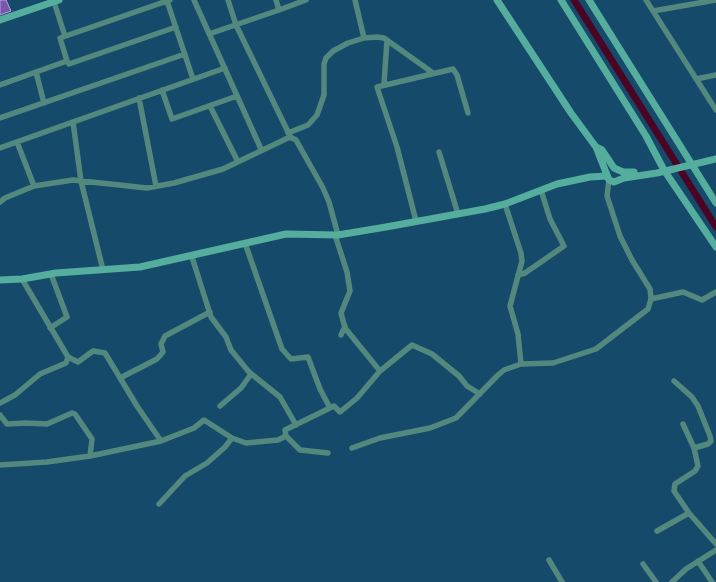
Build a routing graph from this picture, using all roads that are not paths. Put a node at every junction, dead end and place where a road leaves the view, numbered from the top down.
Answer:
1 (169, 0) edge
2 (194, 0) edge
3 (228, 0) edge
4 (276, 0) edge
5 (306, 0) edge
6 (355, 0) edge
7 (497, 0) edge
8 (561, 0) edge
9 (589, 0) edge
10 (646, 0) edge
11 (716, 0) edge
12 (56, 1) edge
13 (279, 10) junction
14 (653, 11) junction
15 (0, 20) edge
16 (236, 25) junction
17 (176, 27) junction
18 (209, 34) junction
19 (65, 36) junction
20 (364, 38) junction
21 (388, 40) junction
22 (185, 54) junction
23 (67, 61) junction
24 (225, 68) junction
25 (36, 72) junction
26 (433, 73) junction
27 (716, 75) edge
28 (194, 79) junction
29 (696, 79) junction
30 (384, 84) junction
31 (0, 85) edge
32 (162, 90) junction
33 (237, 96) junction
34 (139, 98) junction
35 (44, 103) junction
36 (210, 106) junction
37 (716, 110) edge
38 (468, 114) dead end
39 (0, 118) edge
40 (73, 122) junction
41 (289, 135) junction
42 (17, 142) junction
43 (596, 147) junction
44 (0, 148) edge
45 (261, 149) junction
46 (439, 152) dead end
47 (716, 160) edge
48 (238, 162) junction
49 (688, 165) junction
50 (614, 168) junction
51 (667, 169) junction
52 (607, 176) junction
53 (81, 181) junction
54 (34, 186) junction
55 (156, 186) junction
56 (541, 190) junction
57 (0, 202) edge
58 (716, 203) edge
59 (505, 204) junction
60 (458, 214) junction
61 (416, 221) junction
62 (337, 235) junction
63 (245, 243) junction
64 (716, 247) edge
65 (192, 257) junction
66 (103, 270) junction
67 (51, 274) junction
68 (518, 275) junction
69 (22, 279) junction
70 (0, 280) edge
71 (716, 292) edge
72 (650, 300) junction
73 (210, 312) junction
74 (345, 326) junction
75 (50, 328) junction
76 (341, 335) dead end
77 (68, 357) junction
78 (521, 364) junction
79 (380, 371) junction
80 (252, 374) junction
81 (120, 378) junction
82 (678, 385) dead end
83 (480, 394) junction
84 (0, 403) edge
85 (220, 406) dead end
86 (330, 408) junction
87 (0, 415) edge
88 (684, 424) dead end
89 (296, 425) junction
90 (286, 436) junction
91 (232, 438) junction
92 (162, 441) junction
93 (352, 448) dead end
94 (694, 448) junction
95 (328, 453) dead end
96 (90, 456) junction
97 (0, 465) edge
98 (159, 504) dead end
99 (689, 513) junction
100 (656, 531) dead end
101 (716, 544) edge
102 (716, 550) edge
103 (549, 560) dead end
104 (698, 561) junction
105 (643, 564) dead end
106 (562, 582) edge
107 (656, 582) edge
108 (672, 582) edge
109 (712, 582) edge

1 - 17 street
1 - 19 street
2 - 18 street
3 - 16 street
4 - 13 street
5 - 13 street
6 - 20 street
7 - 43 street
8 - 51 street
9 - 49 street
10 - 14 street
11 - 14 street
12 - 15 street
12 - 19 street
13 - 16 street
14 - 29 street
16 - 18 street
16 - 41 street
17 - 22 street
17 - 23 street
18 - 24 street
19 - 23 street
20 - 21 street
20 - 41 street
21 - 26 street
21 - 30 street
22 - 28 street
22 - 35 street
23 - 25 street
24 - 28 street
24 - 33 street
25 - 31 street
25 - 35 street
26 - 30 street
26 - 38 street
27 - 29 street
28 - 32 street
29 - 37 street
30 - 61 street
32 - 34 street
32 - 36 street
33 - 36 street
33 - 45 street
34 - 40 street
34 - 55 street
35 - 39 street
36 - 48 street
40 - 42 street
40 - 53 street
41 - 45 street
41 - 62 street
42 - 44 street
42 - 54 street
43 - 50 street
43 - 52 street
45 - 48 street
46 - 60 street
47 - 49 street
48 - 55 street
49 - 51 street
49 - 58 street
50 - 51 street
50 - 52 street
51 - 52 street
51 - 64 street
52 - 56 street
52 - 72 street
53 - 54 street
53 - 55 street
53 - 66 street
54 - 57 street
56 - 59 street
56 - 68 street
59 - 60 street
59 - 68 street
60 - 61 street
61 - 62 street
62 - 63 street
62 - 74 street
63 - 65 street
63 - 86 street
65 - 66 street
65 - 73 street
66 - 67 street
67 - 69 street
67 - 75 street
68 - 78 street
69 - 70 street
69 - 75 street
71 - 72 street
72 - 78 street
73 - 80 street
73 - 81 street
74 - 76 street
74 - 79 street
75 - 77 street
77 - 81 street
77 - 84 street
78 - 83 street
79 - 83 street
79 - 86 street
80 - 85 street
80 - 89 street
81 - 92 street
82 - 94 street
83 - 93 street
86 - 89 street
87 - 96 street
88 - 94 street
89 - 90 street
90 - 91 street
90 - 95 street
91 - 92 street
91 - 98 street
92 - 96 street
94 - 99 street
96 - 97 street
99 - 100 street
99 - 101 street
102 - 104 street
103 - 106 street
104 - 108 street
104 - 109 street
105 - 107 street

